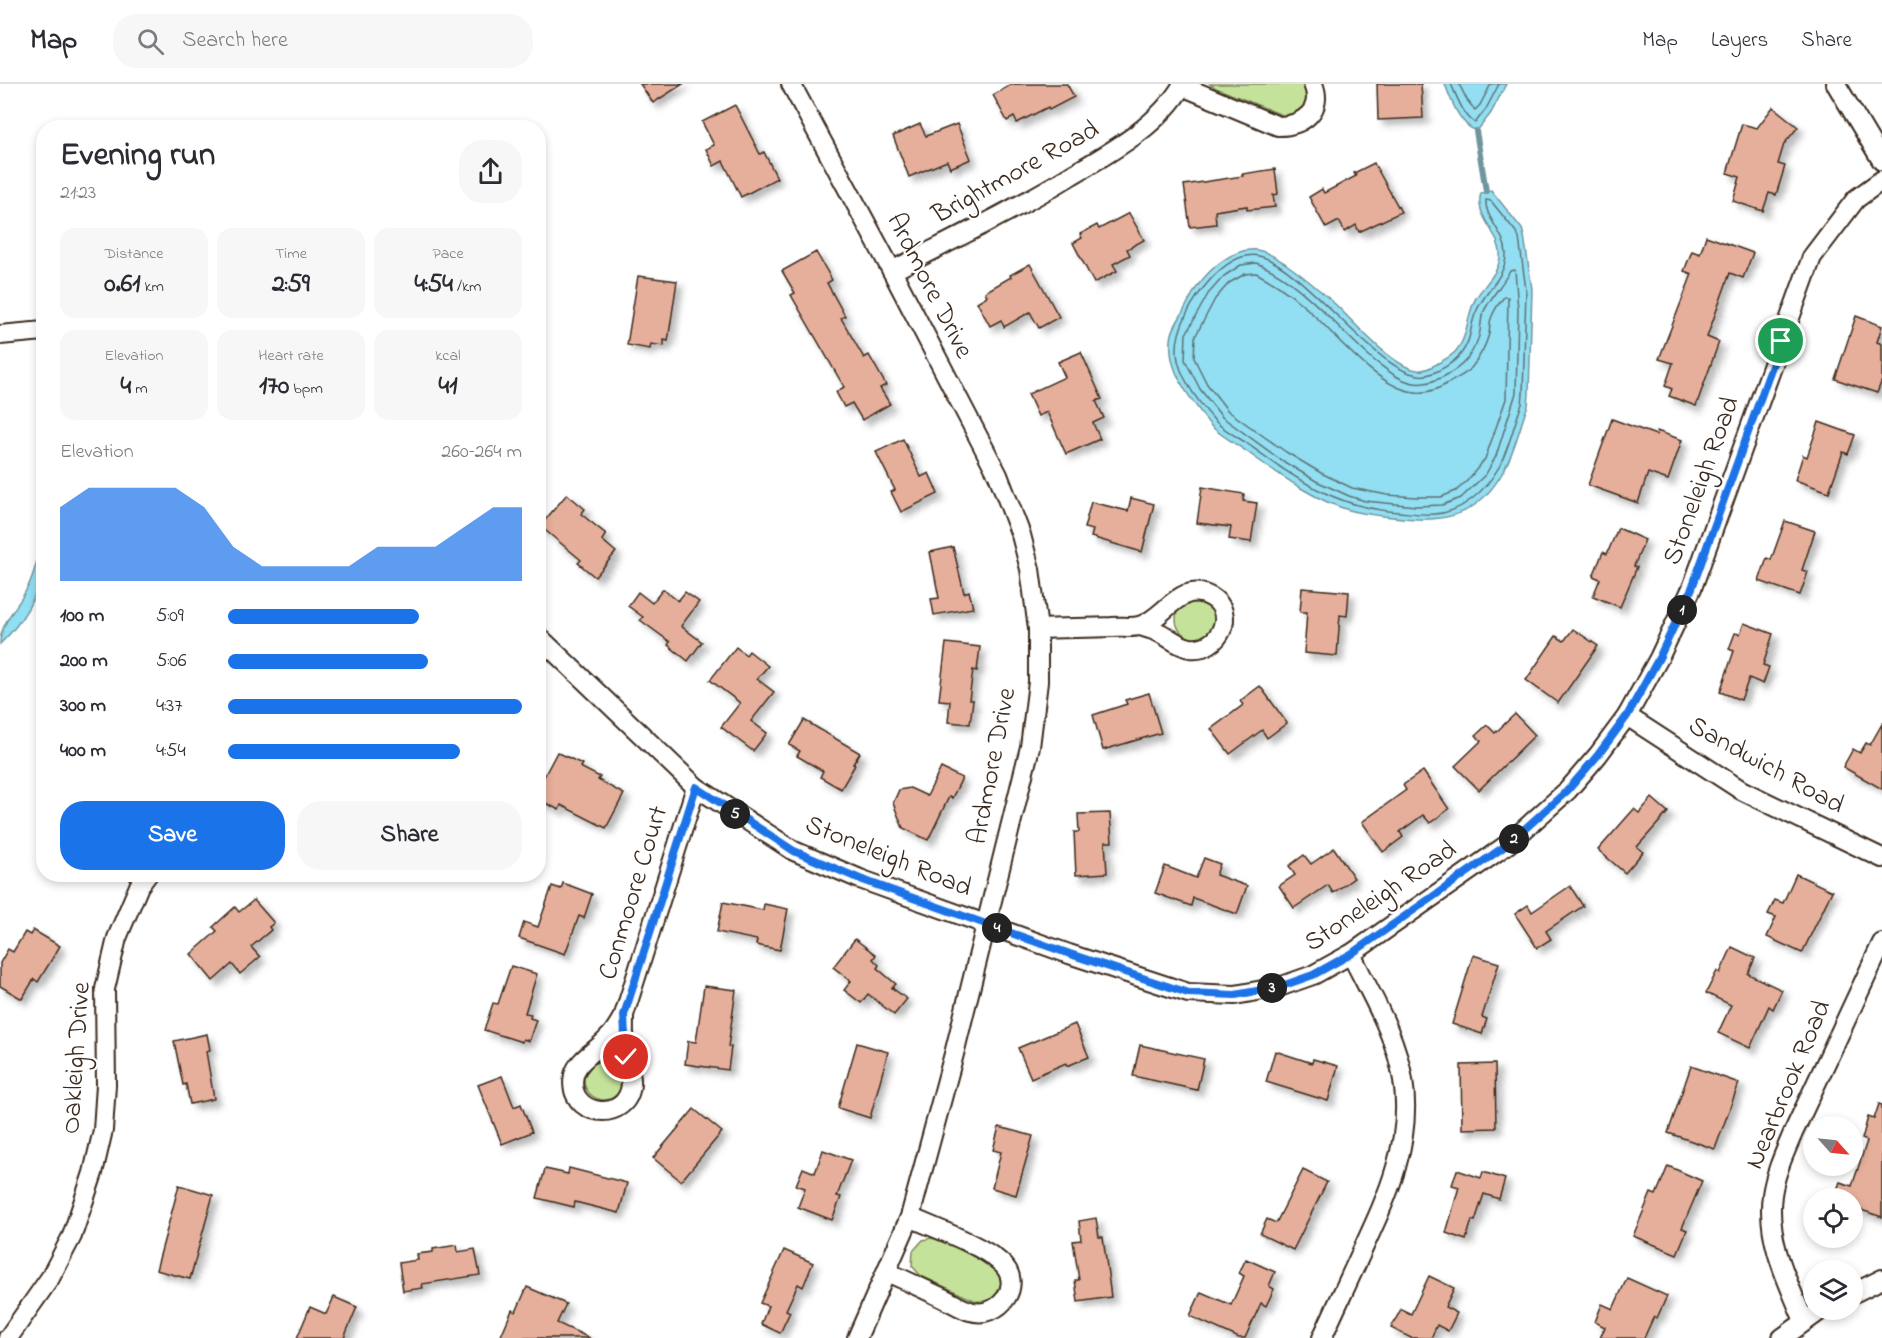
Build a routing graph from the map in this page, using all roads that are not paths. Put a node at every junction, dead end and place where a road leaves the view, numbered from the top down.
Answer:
1 (791, 84) edge
2 (1313, 84) edge
3 (1836, 84) edge
4 (1182, 85) edge
5 (1882, 161) edge
6 (1882, 180) edge
7 (892, 272) junction
8 (36, 332) edge
9 (0, 335) edge
10 (1140, 626) dead end
11 (1038, 629) junction
12 (546, 644) edge
13 (1627, 716) junction
14 (696, 787) junction
15 (1882, 858) edge
16 (142, 882) edge
17 (986, 924) junction
18 (1882, 943) edge
19 (1351, 954) junction
20 (624, 1015) junction
21 (910, 1217) junction
22 (887, 1272) junction
23 (1882, 1279) edge
24 (1863, 1288) edge
25 (1804, 1321) joint
26 (8, 1338) edge
27 (857, 1338) edge
28 (1322, 1338) edge
29 (1782, 1338) edge

1 - 7 street, Ardmore Drive
2 - 4 street
3 - 5 street
4 - 7 street, Brightmore Road
6 - 13 street, Stoneleigh Road
7 - 11 street, Ardmore Drive
8 - 9 street
10 - 11 street
11 - 17 street, Ardmore Drive
12 - 14 street, Stoneleigh Road
13 - 15 street, Sandwich Road
13 - 19 street, Stoneleigh Road
14 - 17 street, Stoneleigh Road
14 - 20 street, Conmoore Court
16 - 26 street, Oakleigh Drive
17 - 19 street, Stoneleigh Road
17 - 21 street, Ardmore Drive
18 - 25 street, Nearbrook Road
19 - 28 street
20 - 20 street, Conmoore Court
21 - 22 street, Ardmore Drive
21 - 22 street
22 - 27 street, Ardmore Drive
23 - 24 street
25 - 29 street

